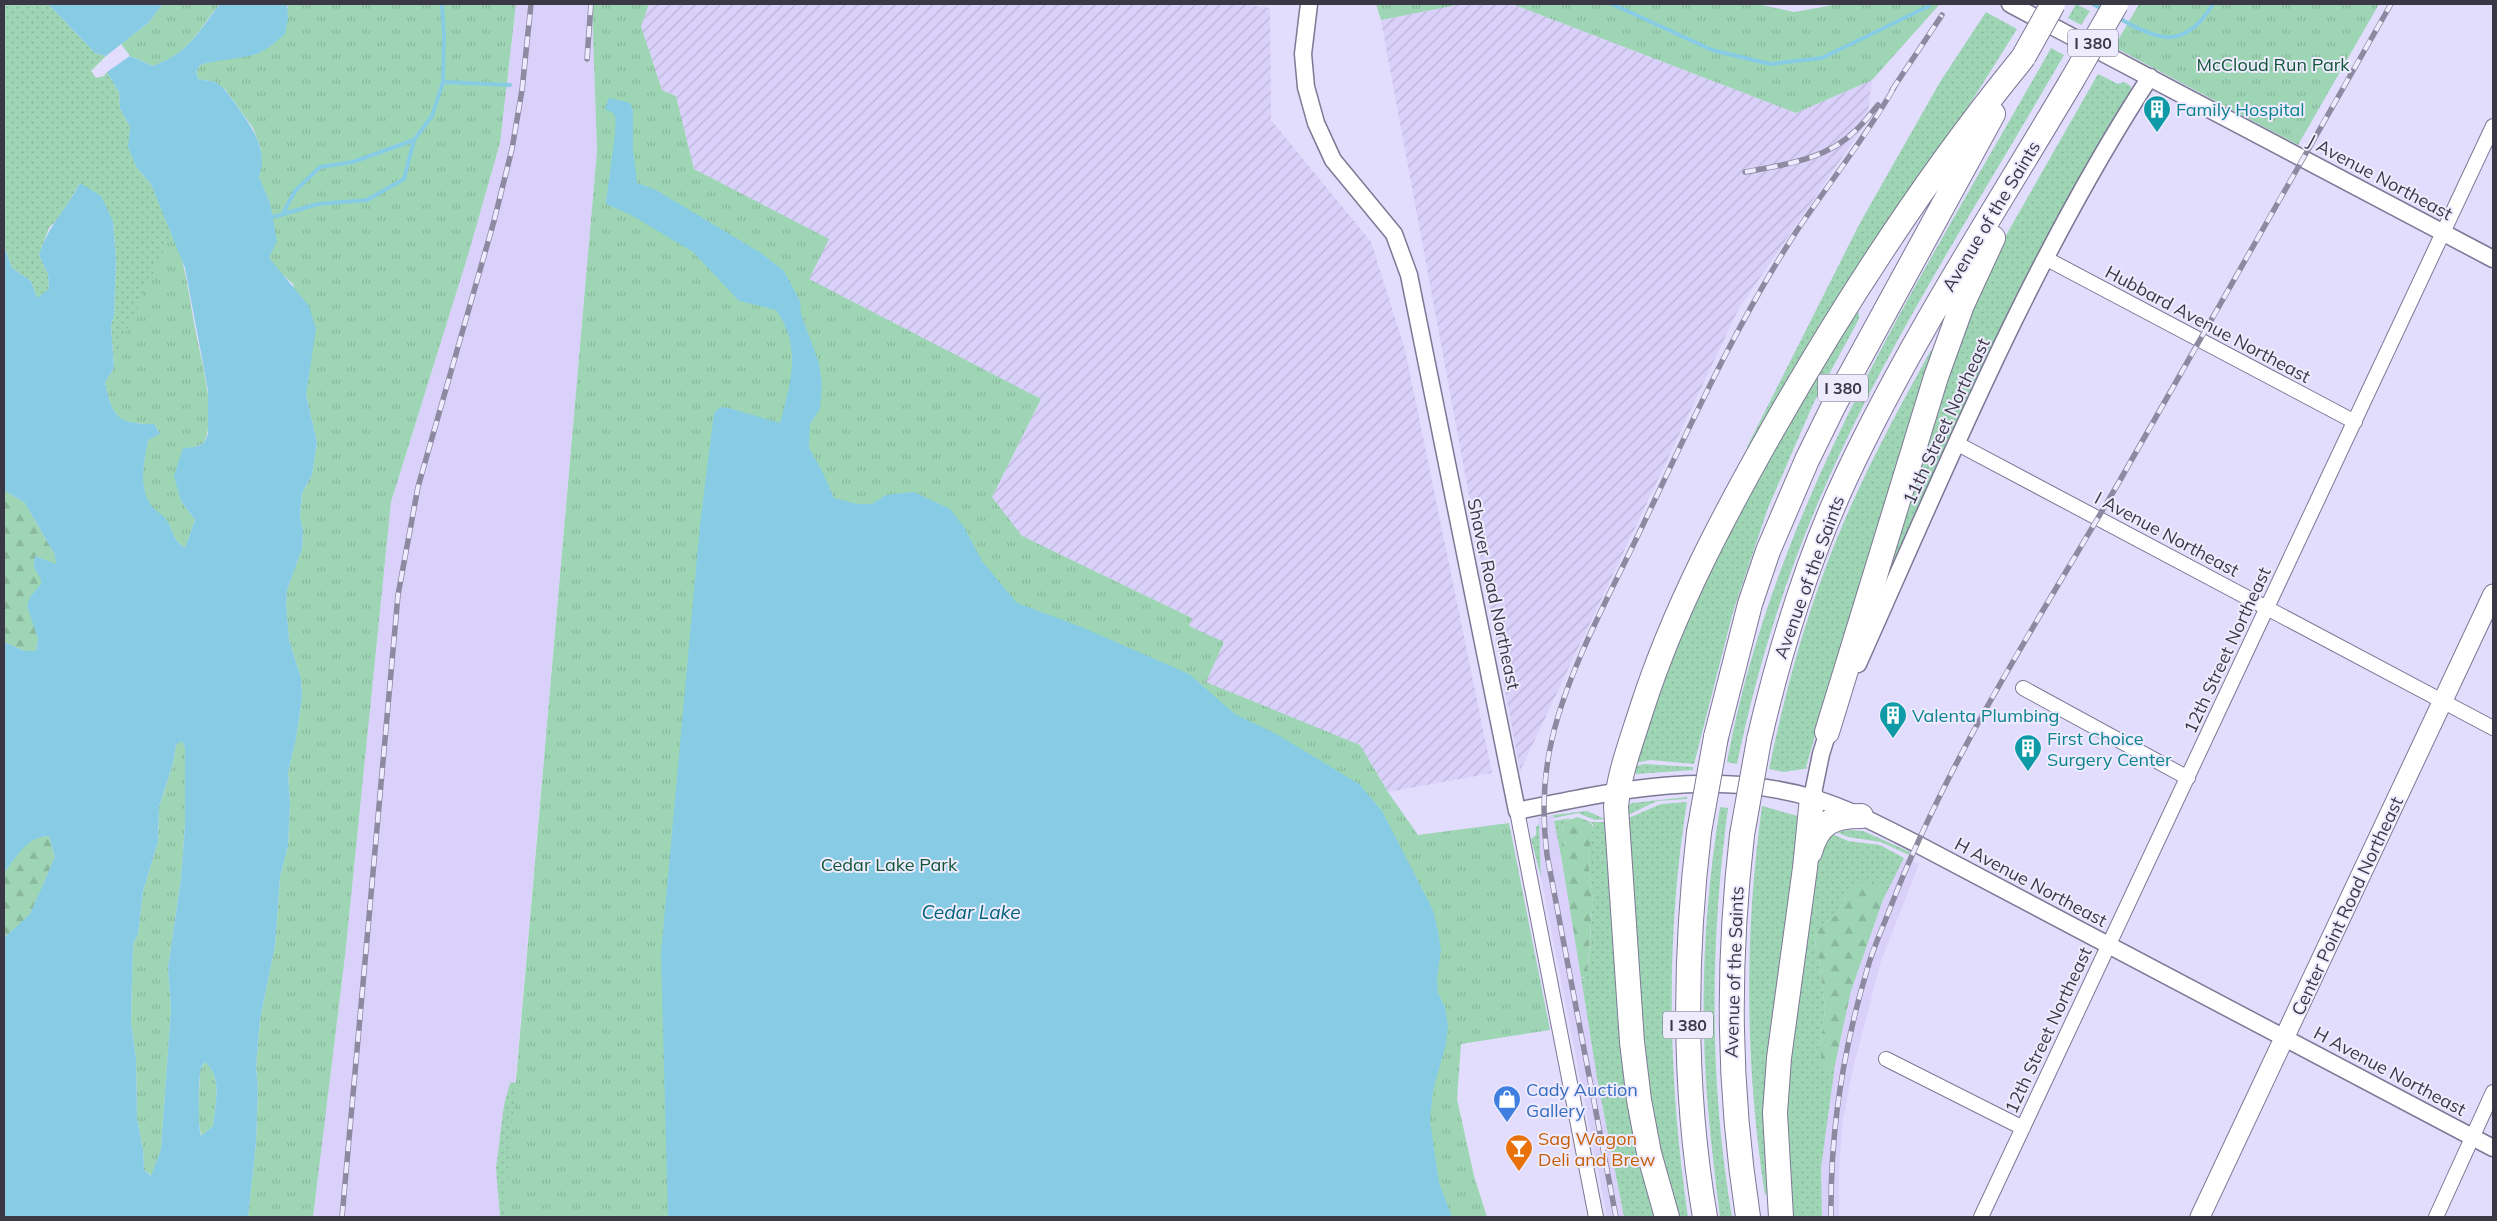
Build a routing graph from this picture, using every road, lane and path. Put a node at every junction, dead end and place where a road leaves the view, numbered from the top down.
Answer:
1 (1309, 4) edge
2 (2010, 4) edge
3 (2053, 4) edge
4 (2116, 4) edge
5 (2023, 58) junction
6 (2150, 77) junction
7 (2493, 126) edge
8 (2036, 141) junction
9 (2443, 233) junction
10 (2045, 258) junction
11 (2493, 259) edge
12 (2355, 422) junction
13 (1956, 443) junction
14 (2493, 594) edge
15 (2267, 609) junction
16 (2023, 688) dead end
17 (2443, 702) junction
18 (2493, 728) edge
19 (1827, 732) junction
20 (2188, 778) junction
21 (1618, 792) junction
22 (1812, 798) junction
23 (1517, 811) junction
24 (1861, 816) junction
25 (1805, 868) junction
26 (2109, 945) junction
27 (2284, 1038) junction
28 (1886, 1059) dead end
29 (2493, 1092) edge
30 (2023, 1128) junction
31 (2473, 1137) junction
32 (2493, 1148) edge
33 (1596, 1217) edge
34 (1667, 1217) edge
35 (1705, 1217) edge
36 (1748, 1217) edge
37 (1781, 1217) edge
38 (1981, 1217) edge
39 (2200, 1217) edge
40 (2436, 1217) edge

1 - 23 street, Shaver Road Northeast
2 - 6 street, J Avenue Northeast
3 - 5 highway, I 380, bridge
4 - 8 highway, Avenue of the Saints / I 380, bridge
5 - 21 highway
5 - 35 highway, I 380, bridge
6 - 9 street, J Avenue Northeast
6 - 10 street, 11th Street Northeast
7 - 9 street, 12th Street Northeast
8 - 19 highway
8 - 36 highway, Avenue of the Saints / I 380, bridge
9 - 11 street, J Avenue Northeast
9 - 12 street, 12th Street Northeast
10 - 12 street, Hubbard Avenue Northeast
10 - 13 street, 11th Street Northeast
12 - 15 street, 12th Street Northeast
13 - 15 street, I Avenue Northeast
13 - 19 street, 11th Street Northeast
14 - 17 main road, Center Point Road Northeast
15 - 17 street, I Avenue Northeast
15 - 20 street, 12th Street Northeast
16 - 20 street
17 - 18 street, I Avenue Northeast
17 - 27 main road, Center Point Road Northeast
19 - 22 street, 11th Street Northeast
20 - 26 street, 12th Street Northeast
21 - 22 street, H Avenue Northeast
21 - 23 street, H Avenue Northeast
21 - 34 highway
22 - 24 street, H Avenue Northeast
22 - 25 highway
23 - 33 street, Shaver Road Northeast
24 - 25 highway
24 - 26 street, H Avenue Northeast
25 - 37 highway
26 - 27 street, H Avenue Northeast
26 - 30 street, 12th Street Northeast
27 - 31 street, H Avenue Northeast
27 - 39 main road, Center Point Road Northeast
28 - 30 street
29 - 31 street
30 - 38 street, 12th Street Northeast
31 - 32 street, H Avenue Northeast
31 - 40 street

